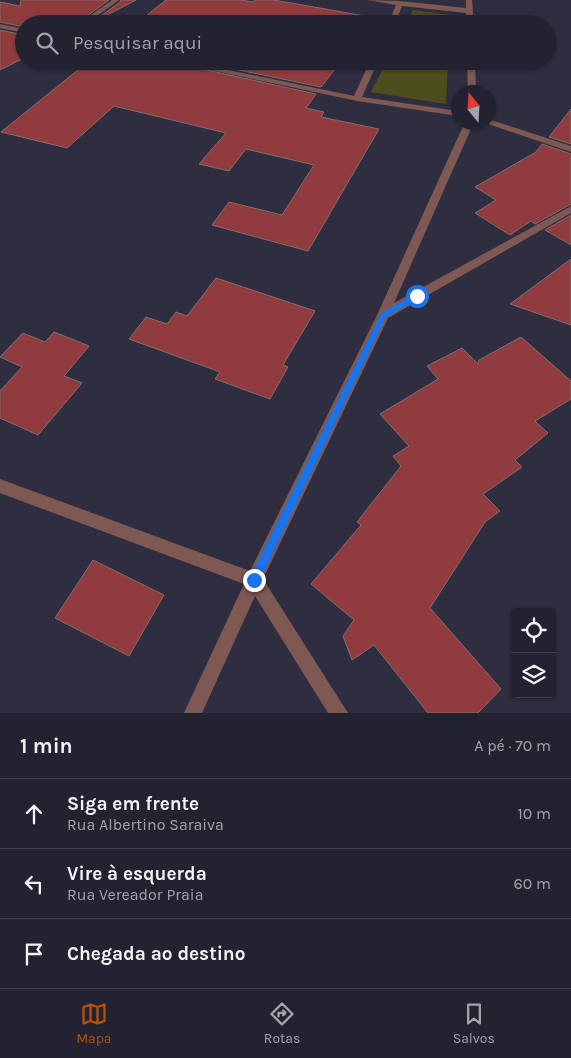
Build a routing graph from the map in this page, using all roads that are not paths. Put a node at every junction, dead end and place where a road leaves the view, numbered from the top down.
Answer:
1 (116, 0) edge
2 (370, 0) edge
3 (470, 0) edge
4 (400, 3) junction
5 (470, 11) junction
6 (94, 15) edge
7 (395, 15) edge
8 (470, 15) edge
9 (0, 26) edge
10 (15, 29) edge
11 (216, 70) edge
12 (370, 70) edge
13 (471, 70) edge
14 (472, 85) edge
15 (357, 99) junction
16 (451, 113) edge
17 (496, 124) edge
18 (466, 130) edge
19 (571, 149) edge
20 (571, 209) edge
21 (384, 315) junction
22 (0, 486) edge
23 (254, 580) junction
24 (193, 713) edge
25 (339, 713) edge

1 - 6 street
2 - 4 street
3 - 5 street
4 - 5 street
4 - 7 street
5 - 8 street
9 - 10 street
11 - 15 street
12 - 15 street
13 - 14 street
15 - 16 street
17 - 19 street
18 - 21 street
20 - 21 street
21 - 23 street
22 - 23 street
23 - 24 street
23 - 25 street

